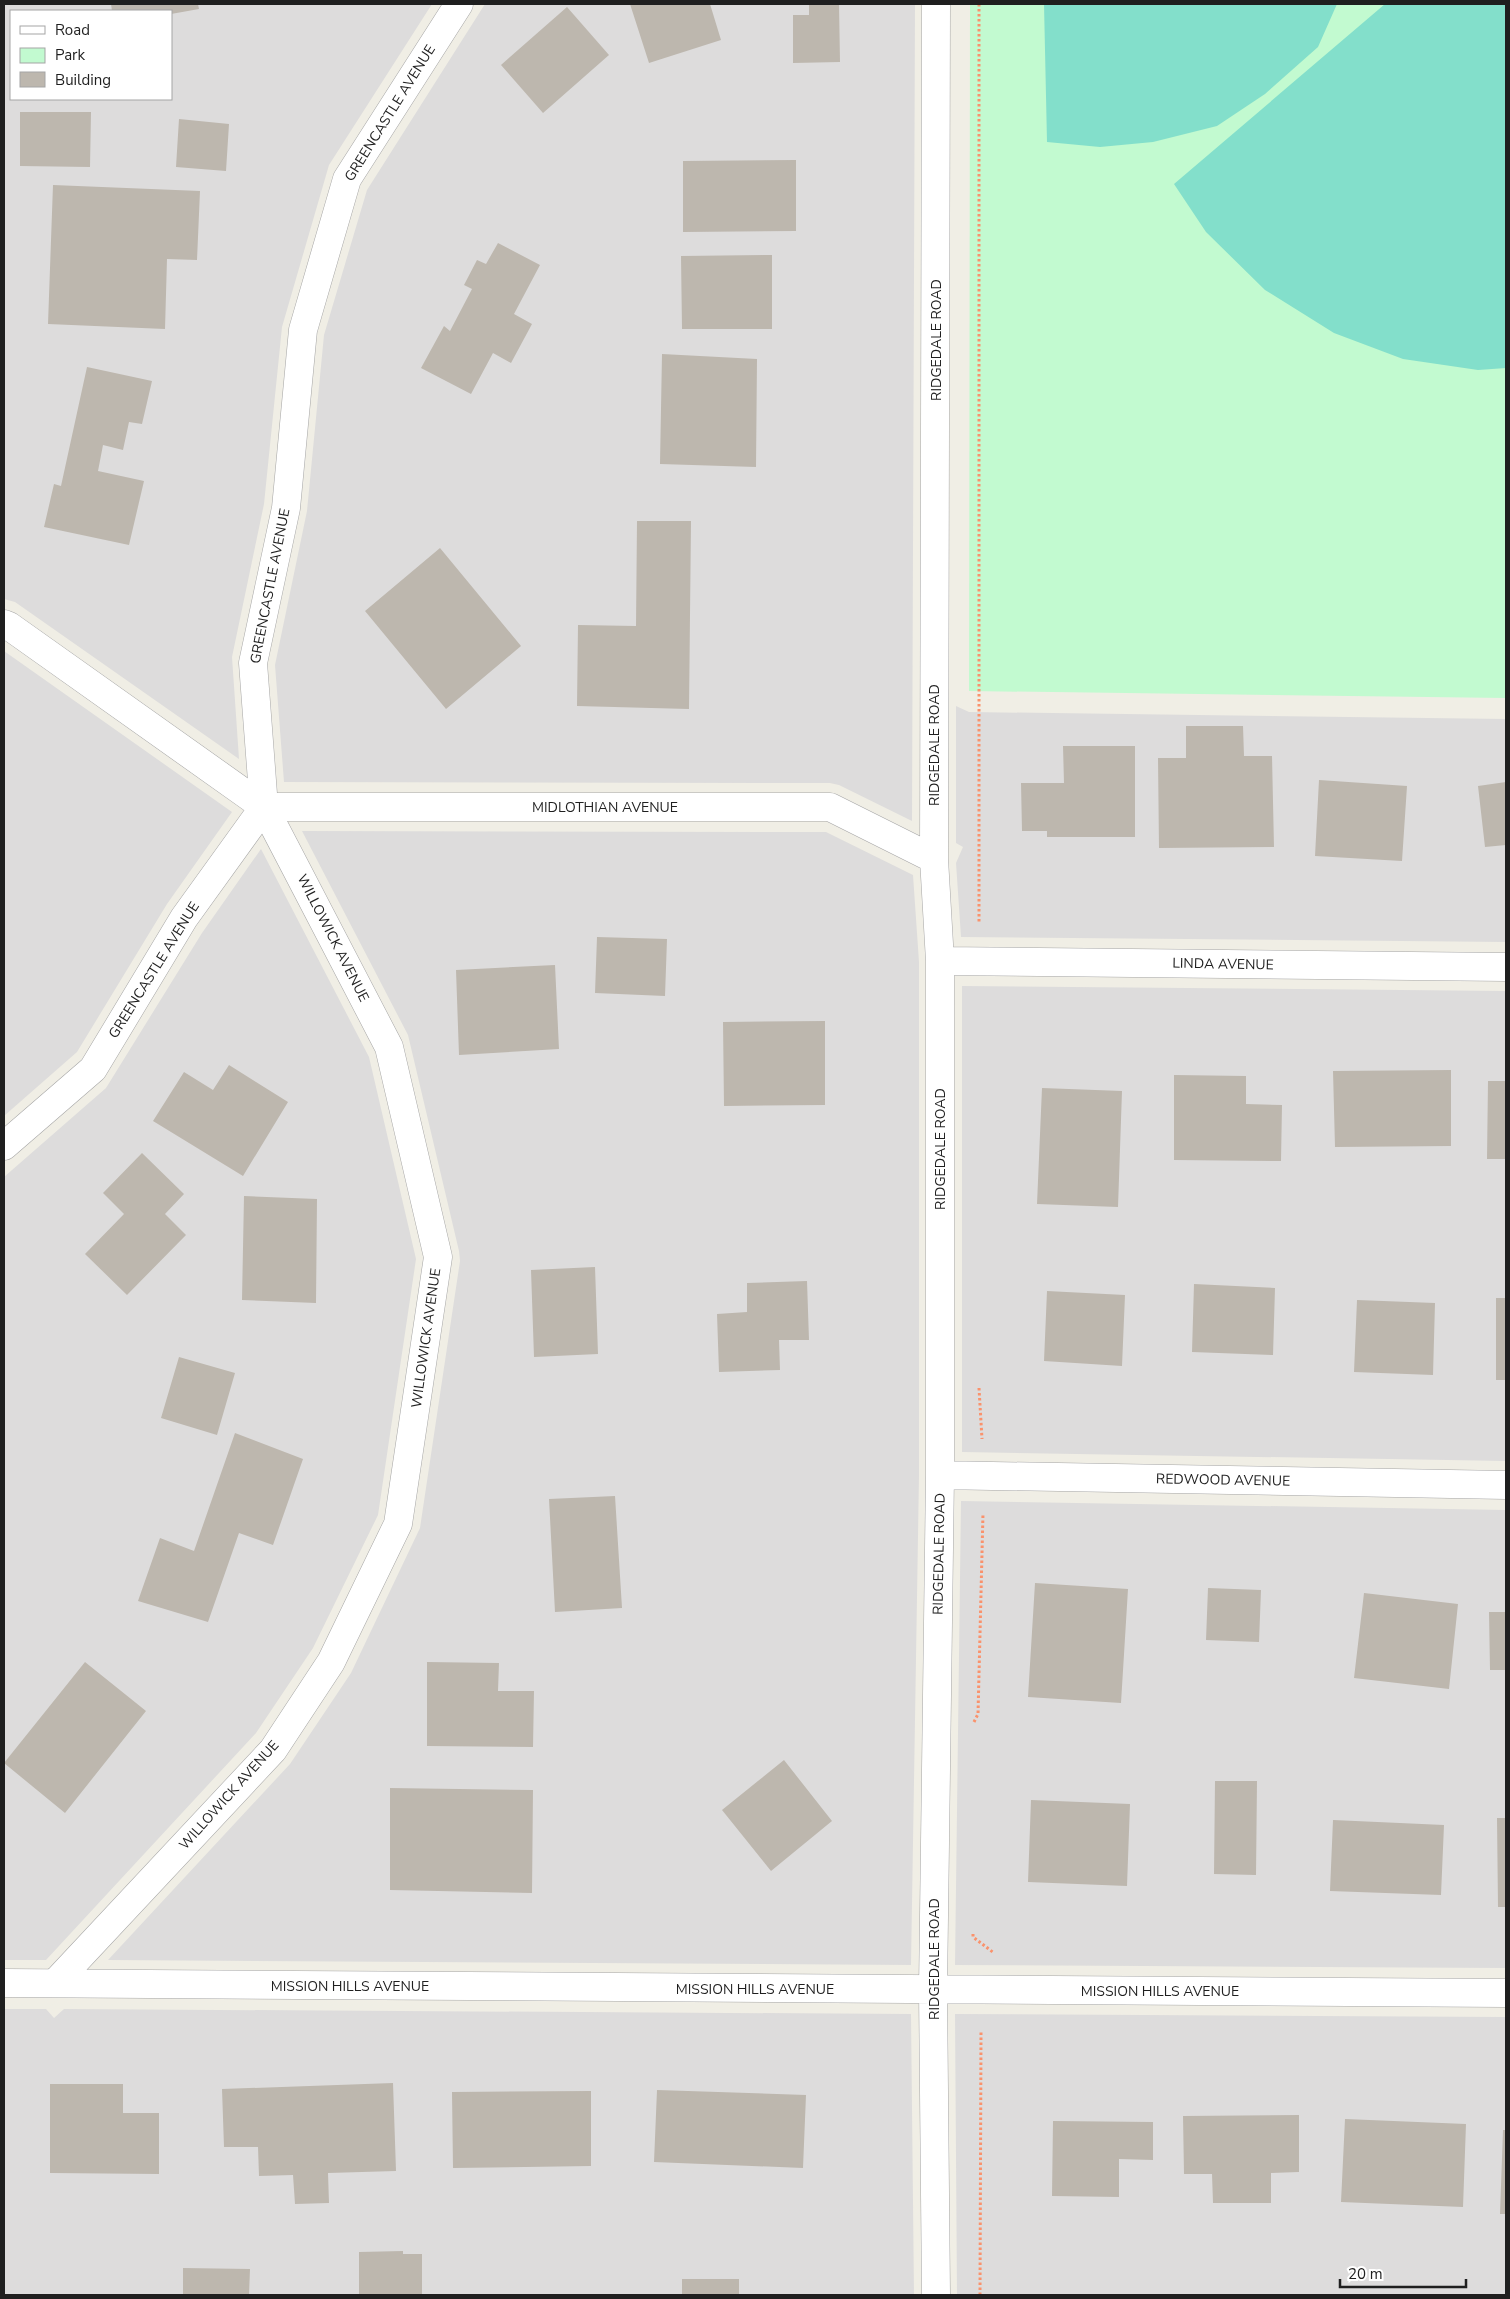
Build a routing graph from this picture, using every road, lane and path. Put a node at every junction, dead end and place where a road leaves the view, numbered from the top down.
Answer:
1 (458, 4) edge
2 (936, 4) edge
3 (980, 4) edge
4 (4, 624) edge
5 (264, 806) junction
6 (934, 859) junction
7 (980, 924) dead end
8 (940, 961) junction
9 (1506, 966) edge
10 (4, 1146) edge
11 (940, 1476) junction
12 (1506, 1485) edge
13 (983, 1512) dead end
14 (974, 1723) dead end
15 (972, 1927) dead end
16 (994, 1953) dead end
17 (4, 1984) edge
18 (55, 1984) junction
19 (933, 1990) junction
20 (1506, 1993) edge
21 (981, 2032) dead end
22 (936, 2295) edge
23 (980, 2295) edge

1 - 5 street, GREENCASTLE AVENUE
2 - 6 street, RIDGEDALE ROAD
3 - 7 path
4 - 5 street, WILLOWICK AVENUE
5 - 6 street, MIDLOTHIAN AVENUE
5 - 10 street, GREENCASTLE AVENUE
5 - 18 street, WILLOWICK AVENUE
6 - 8 street, RIDGEDALE ROAD
8 - 9 street, LINDA AVENUE
8 - 11 street, RIDGEDALE ROAD
11 - 12 street, REDWOOD AVENUE
11 - 19 street, RIDGEDALE ROAD
13 - 14 path
15 - 16 path
17 - 18 street, MISSION HILLS AVENUE
18 - 19 street, MISSION HILLS AVENUE
19 - 20 street, MISSION HILLS AVENUE
19 - 22 street, RIDGEDALE ROAD
21 - 23 path

